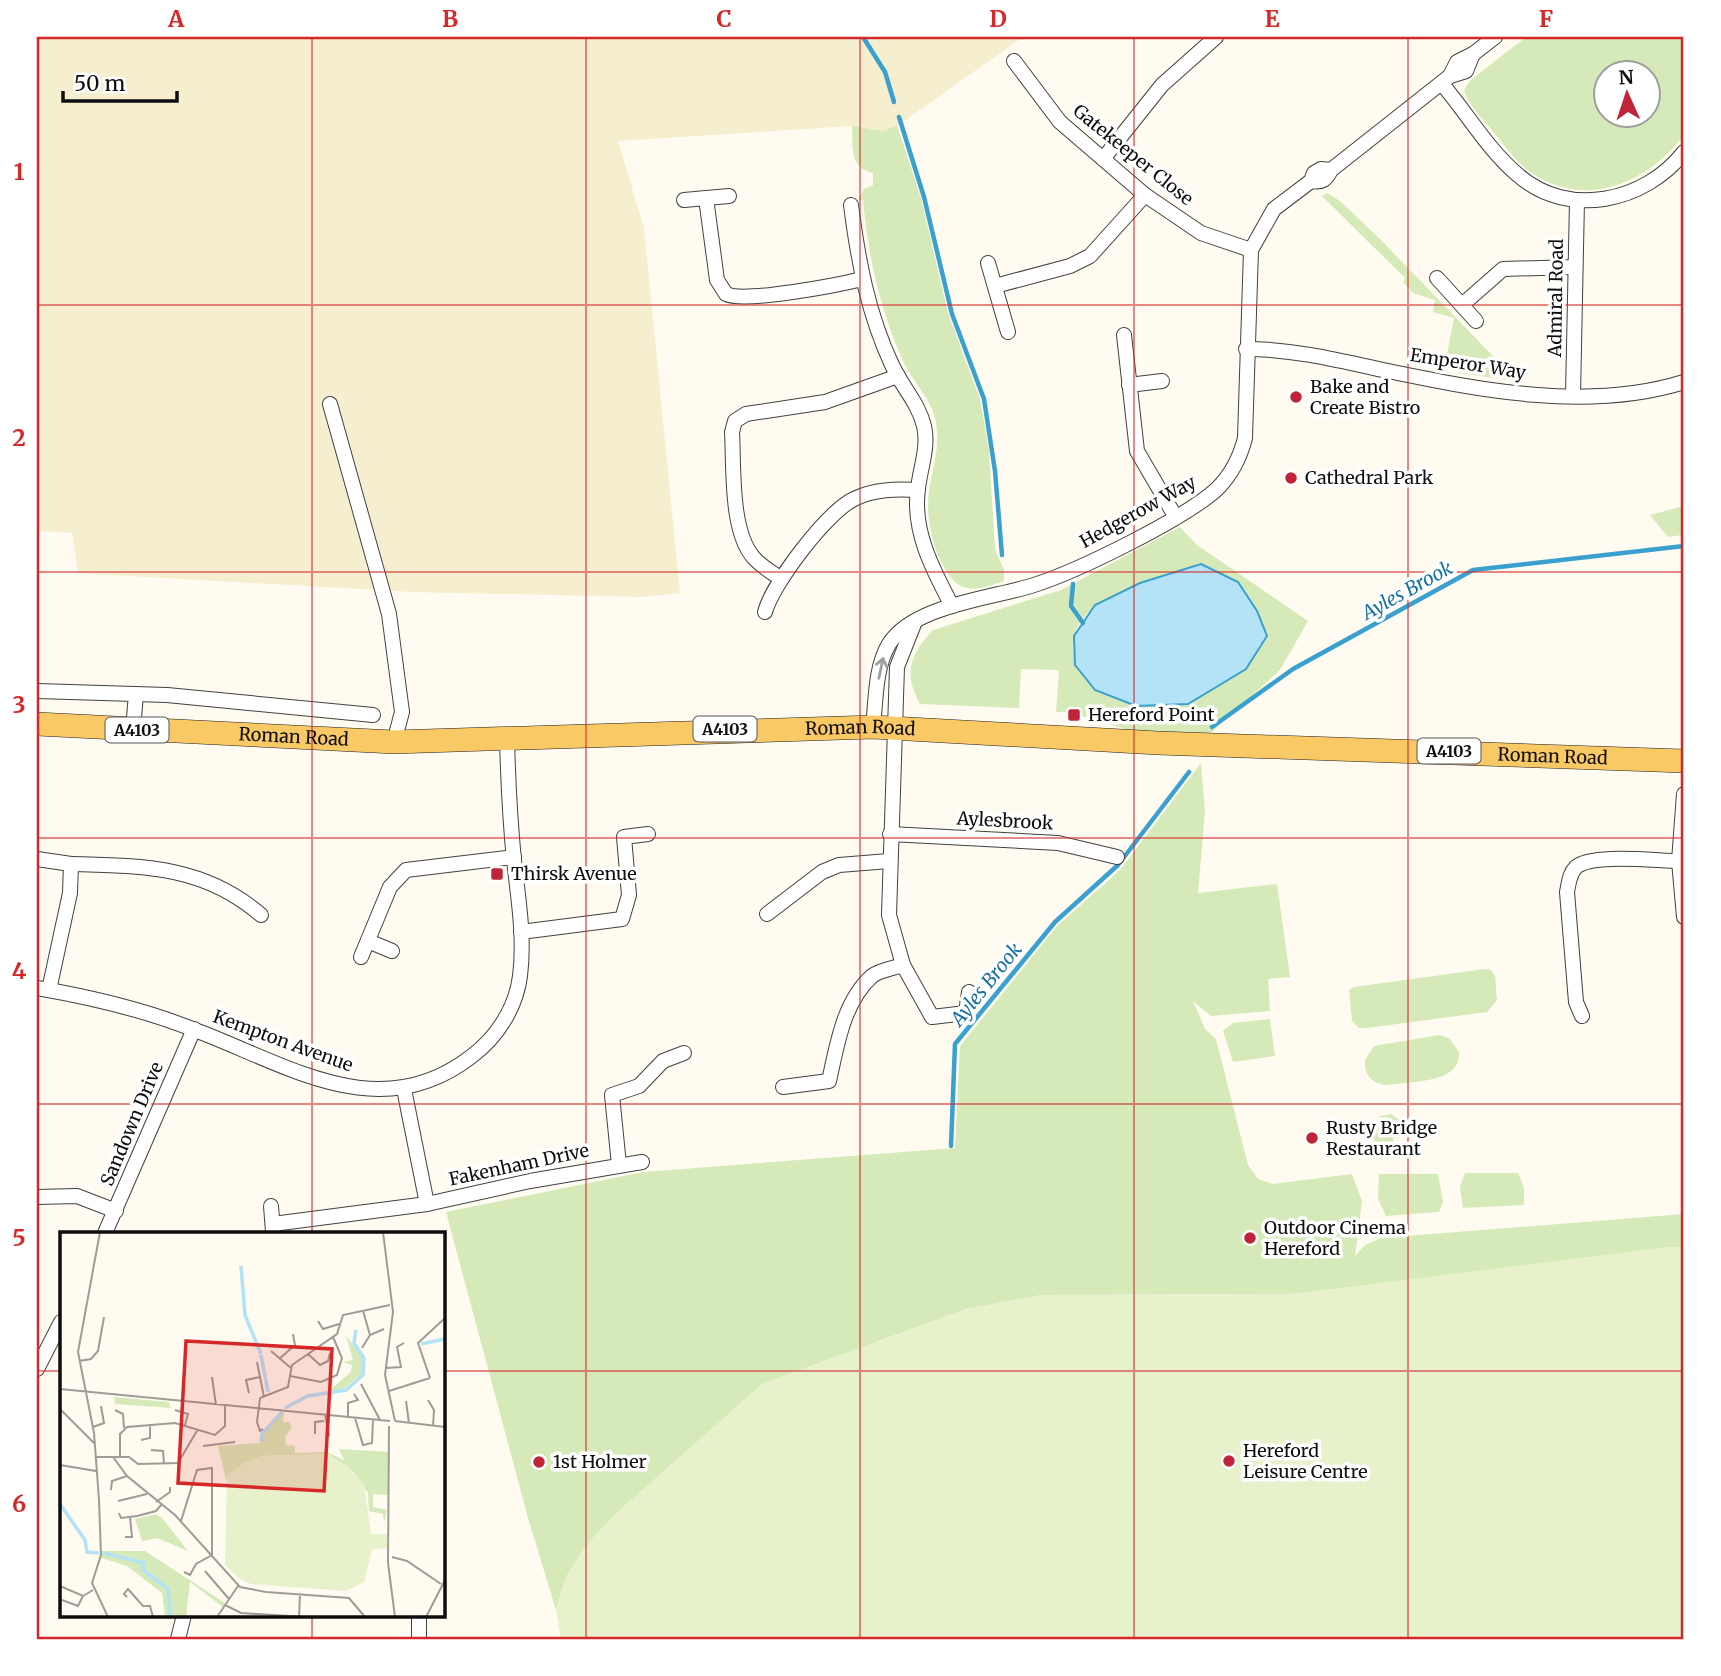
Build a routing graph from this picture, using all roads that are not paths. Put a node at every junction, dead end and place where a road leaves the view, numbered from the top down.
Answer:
1 (1216, 37) edge
2 (1495, 37) edge
3 (1014, 61) dead end
4 (1446, 80) junction
5 (1684, 152) edge
6 (1103, 159) junction
7 (1145, 195) junction
8 (729, 196) dead end
9 (706, 198) junction
10 (684, 200) dead end
11 (1577, 200) junction
12 (851, 205) dead end
13 (1251, 250) junction
14 (988, 263) dead end
15 (1576, 267) junction
16 (1437, 278) dead end
17 (862, 279) junction
18 (995, 286) junction
19 (1462, 305) junction
20 (1476, 321) dead end
21 (1008, 332) dead end
22 (1124, 335) dead end
23 (1246, 349) junction
24 (898, 376) junction
25 (1162, 381) dead end
26 (1684, 382) edge
27 (1129, 385) junction
28 (1573, 396) junction
29 (330, 404) dead end
30 (918, 491) junction
31 (1175, 516) junction
32 (780, 578) junction
33 (951, 606) junction
34 (765, 612) dead end
35 (914, 624) junction
36 (37, 691) edge
37 (136, 694) junction
38 (373, 715) dead end
39 (37, 724) edge
40 (873, 727) junction
41 (898, 728) junction
42 (133, 730) junction
43 (507, 738) junction
44 (394, 742) junction
45 (1684, 761) edge
46 (1684, 794) edge
47 (648, 834) dead end
48 (890, 834) junction
49 (514, 857) junction
50 (1117, 858) dead end
51 (37, 859) edge
52 (889, 861) junction
53 (1679, 861) junction
54 (71, 864) junction
55 (767, 914) dead end
56 (261, 915) dead end
57 (1684, 917) edge
58 (521, 932) junction
59 (368, 941) junction
60 (391, 951) dead end
61 (361, 957) dead end
62 (903, 965) junction
63 (43, 989) edge
64 (969, 992) dead end
65 (1581, 1016) dead end
66 (194, 1029) junction
67 (684, 1053) dead end
68 (783, 1087) dead end
69 (404, 1089) junction
70 (642, 1161) dead end
71 (619, 1165) junction
72 (37, 1197) edge
73 (426, 1204) junction
74 (271, 1206) dead end
75 (116, 1211) junction
76 (273, 1229) edge
77 (106, 1232) edge
78 (60, 1324) edge
79 (37, 1369) edge
80 (184, 1616) edge
81 (419, 1616) edge
82 (178, 1639) edge
83 (419, 1639) edge

1 - 6 street
2 - 4 street, Hedgerow Way
3 - 6 street, Gatekeeper Close
4 - 11 street
4 - 13 street, Hedgerow Way
5 - 11 street
6 - 7 street, Gatekeeper Close
7 - 13 street, Gatekeeper Close
7 - 18 street
8 - 9 street
9 - 10 street
9 - 17 street
11 - 15 street, Admiral Road
12 - 17 street
13 - 23 street, Hedgerow Way
14 - 18 street
15 - 19 street
15 - 28 street, Admiral Road
16 - 19 street
17 - 24 street
18 - 21 street
19 - 20 street
22 - 27 street
23 - 28 street, Emperor Way
23 - 31 street, Hedgerow Way
24 - 30 street
24 - 32 street
25 - 27 street
26 - 28 street, Emperor Way
27 - 31 street
29 - 44 street
30 - 32 street
30 - 33 street
31 - 33 street, Hedgerow Way
32 - 34 street
33 - 35 street, Hedgerow Way
40 -> 35 street, Hedgerow Way
35 - 41 street
36 - 37 street, Roman Road
37 - 38 street, Roman Road
37 - 42 street
39 - 42 main road, Roman Road / A4103
40 - 41 main road, Roman Road / A4103
40 - 43 main road, Roman Road / A4103
41 - 45 main road, Roman Road / A4103
41 - 48 street
42 - 44 main road, Roman Road / A4103
43 - 44 main road, Roman Road / A4103
43 - 49 street, Kempton Avenue
46 - 53 street
47 - 58 street
48 - 50 street, Aylesbrook
48 - 52 street
49 - 58 street, Kempton Avenue
49 - 59 street
51 - 54 street
52 - 55 street
52 - 62 street
53 - 57 street
53 - 65 street
54 - 56 street
54 - 63 street
58 - 69 street, Kempton Avenue
59 - 60 street
59 - 61 street
62 - 64 street
62 - 68 street
63 - 66 street, Kempton Avenue
66 - 69 street, Kempton Avenue
66 - 75 street, Sandown Drive
67 - 71 street
69 - 73 street
70 - 71 street, Fakenham Drive
71 - 73 street, Fakenham Drive
72 - 75 street
73 - 76 street, Fakenham Drive
74 - 76 street, Fakenham Drive
75 - 77 street, Sandown Drive
78 - 79 street
80 - 82 street
81 - 83 street

